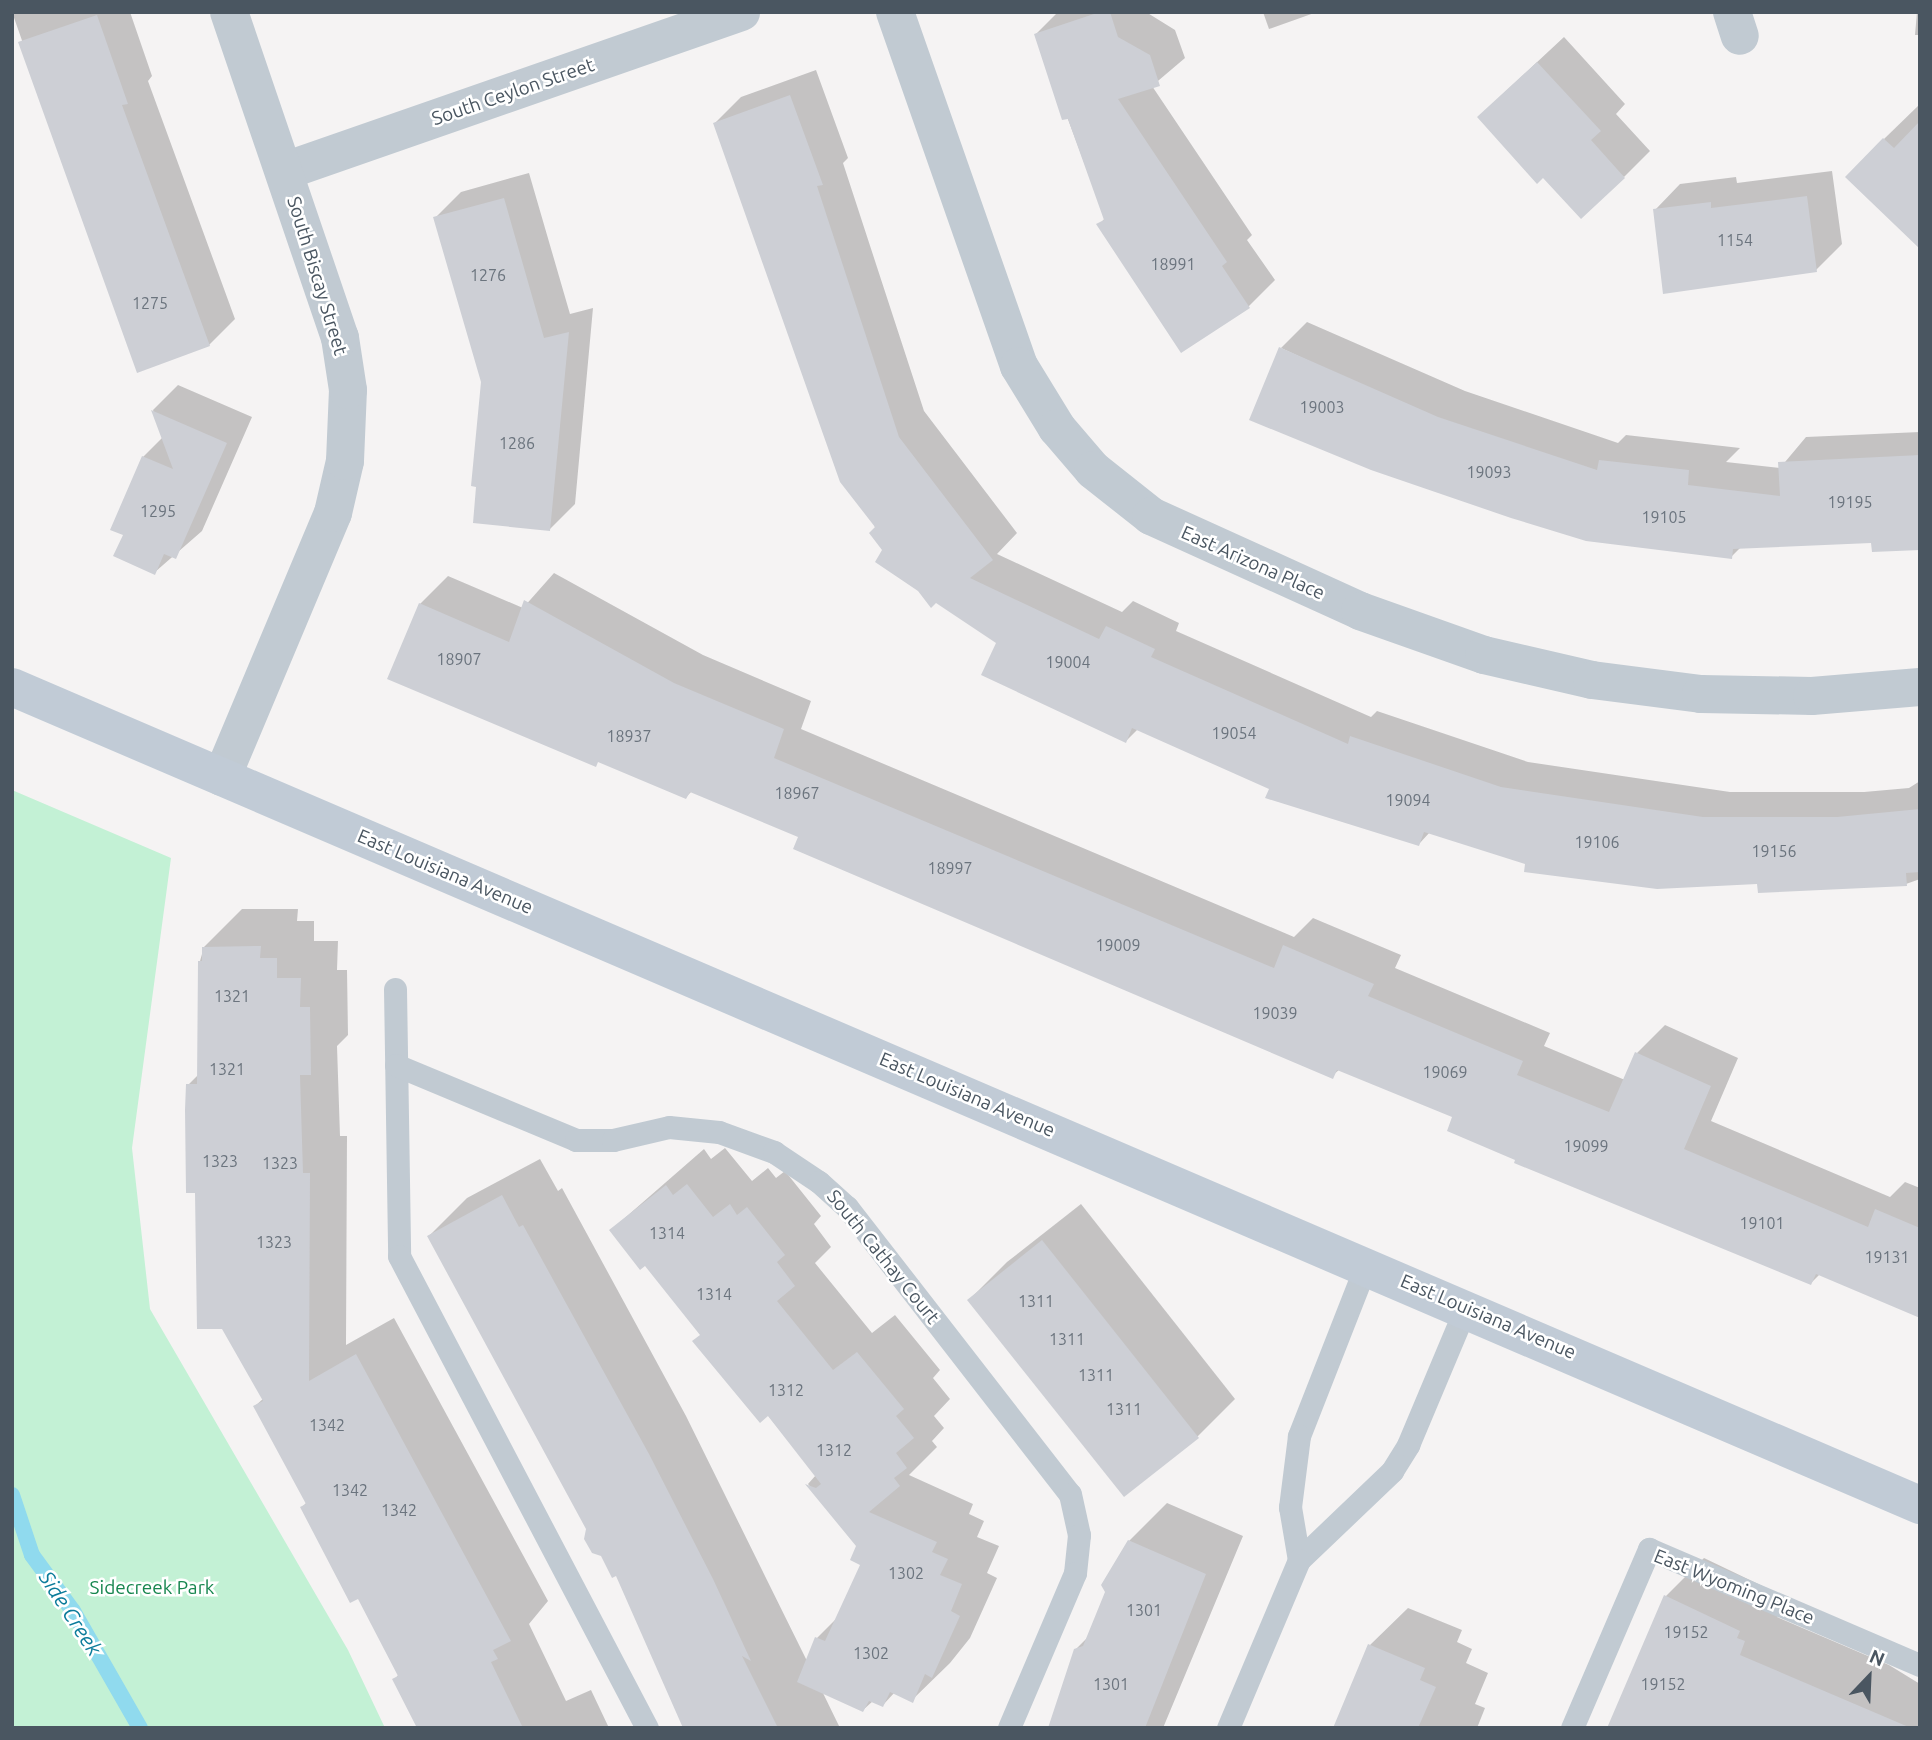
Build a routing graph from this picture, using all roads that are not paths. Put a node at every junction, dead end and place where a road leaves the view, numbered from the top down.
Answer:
1 (229, 12) edge
2 (741, 12) edge
3 (895, 12) edge
4 (285, 171) junction
5 (12, 687) edge
6 (1920, 687) edge
7 (222, 777) junction
8 (396, 989) dead end
9 (396, 1065) junction
10 (1366, 1265) junction
11 (1466, 1307) junction
12 (1920, 1505) edge
13 (1299, 1560) junction
14 (1920, 1665) edge
15 (647, 1728) edge
16 (1009, 1728) edge
17 (1228, 1728) edge
18 (1572, 1728) edge

1 - 4 street, South Biscay Street
2 - 4 street, South Ceylon Street
3 - 6 street, East Arizona Place
4 - 7 street, South Biscay Street
5 - 7 street, East Louisiana Avenue
7 - 10 street, East Louisiana Avenue
8 - 9 lane
9 - 15 lane
9 - 16 lane, South Cathay Court
10 - 11 street, East Louisiana Avenue
10 - 13 lane
11 - 12 street, East Louisiana Avenue
11 - 13 lane
13 - 17 lane
14 - 18 lane, East Wyoming Place

